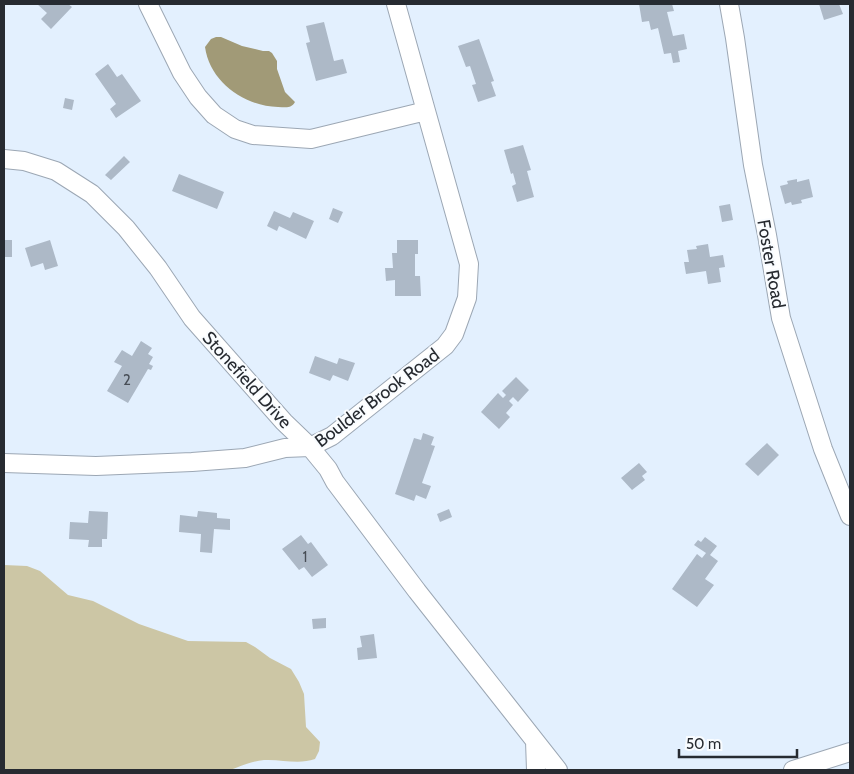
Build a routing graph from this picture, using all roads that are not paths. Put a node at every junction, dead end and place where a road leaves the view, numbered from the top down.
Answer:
1 (148, 4) edge
2 (396, 4) edge
3 (729, 4) edge
4 (426, 112) junction
5 (4, 158) edge
6 (310, 447) junction
7 (4, 463) edge
8 (850, 516) edge
9 (535, 742) junction
10 (850, 752) edge
11 (536, 770) edge
12 (558, 770) edge
13 (792, 770) edge

1 - 4 street
2 - 4 street, Boulder Brook Road
3 - 8 street, Foster Road
4 - 6 street, Boulder Brook Road
5 - 6 street, Stonefield Drive
6 - 7 street, Stonefield Drive
6 - 9 street, Boulder Brook Road
9 - 11 street
9 - 12 street, Boulder Brook Road
10 - 13 street

